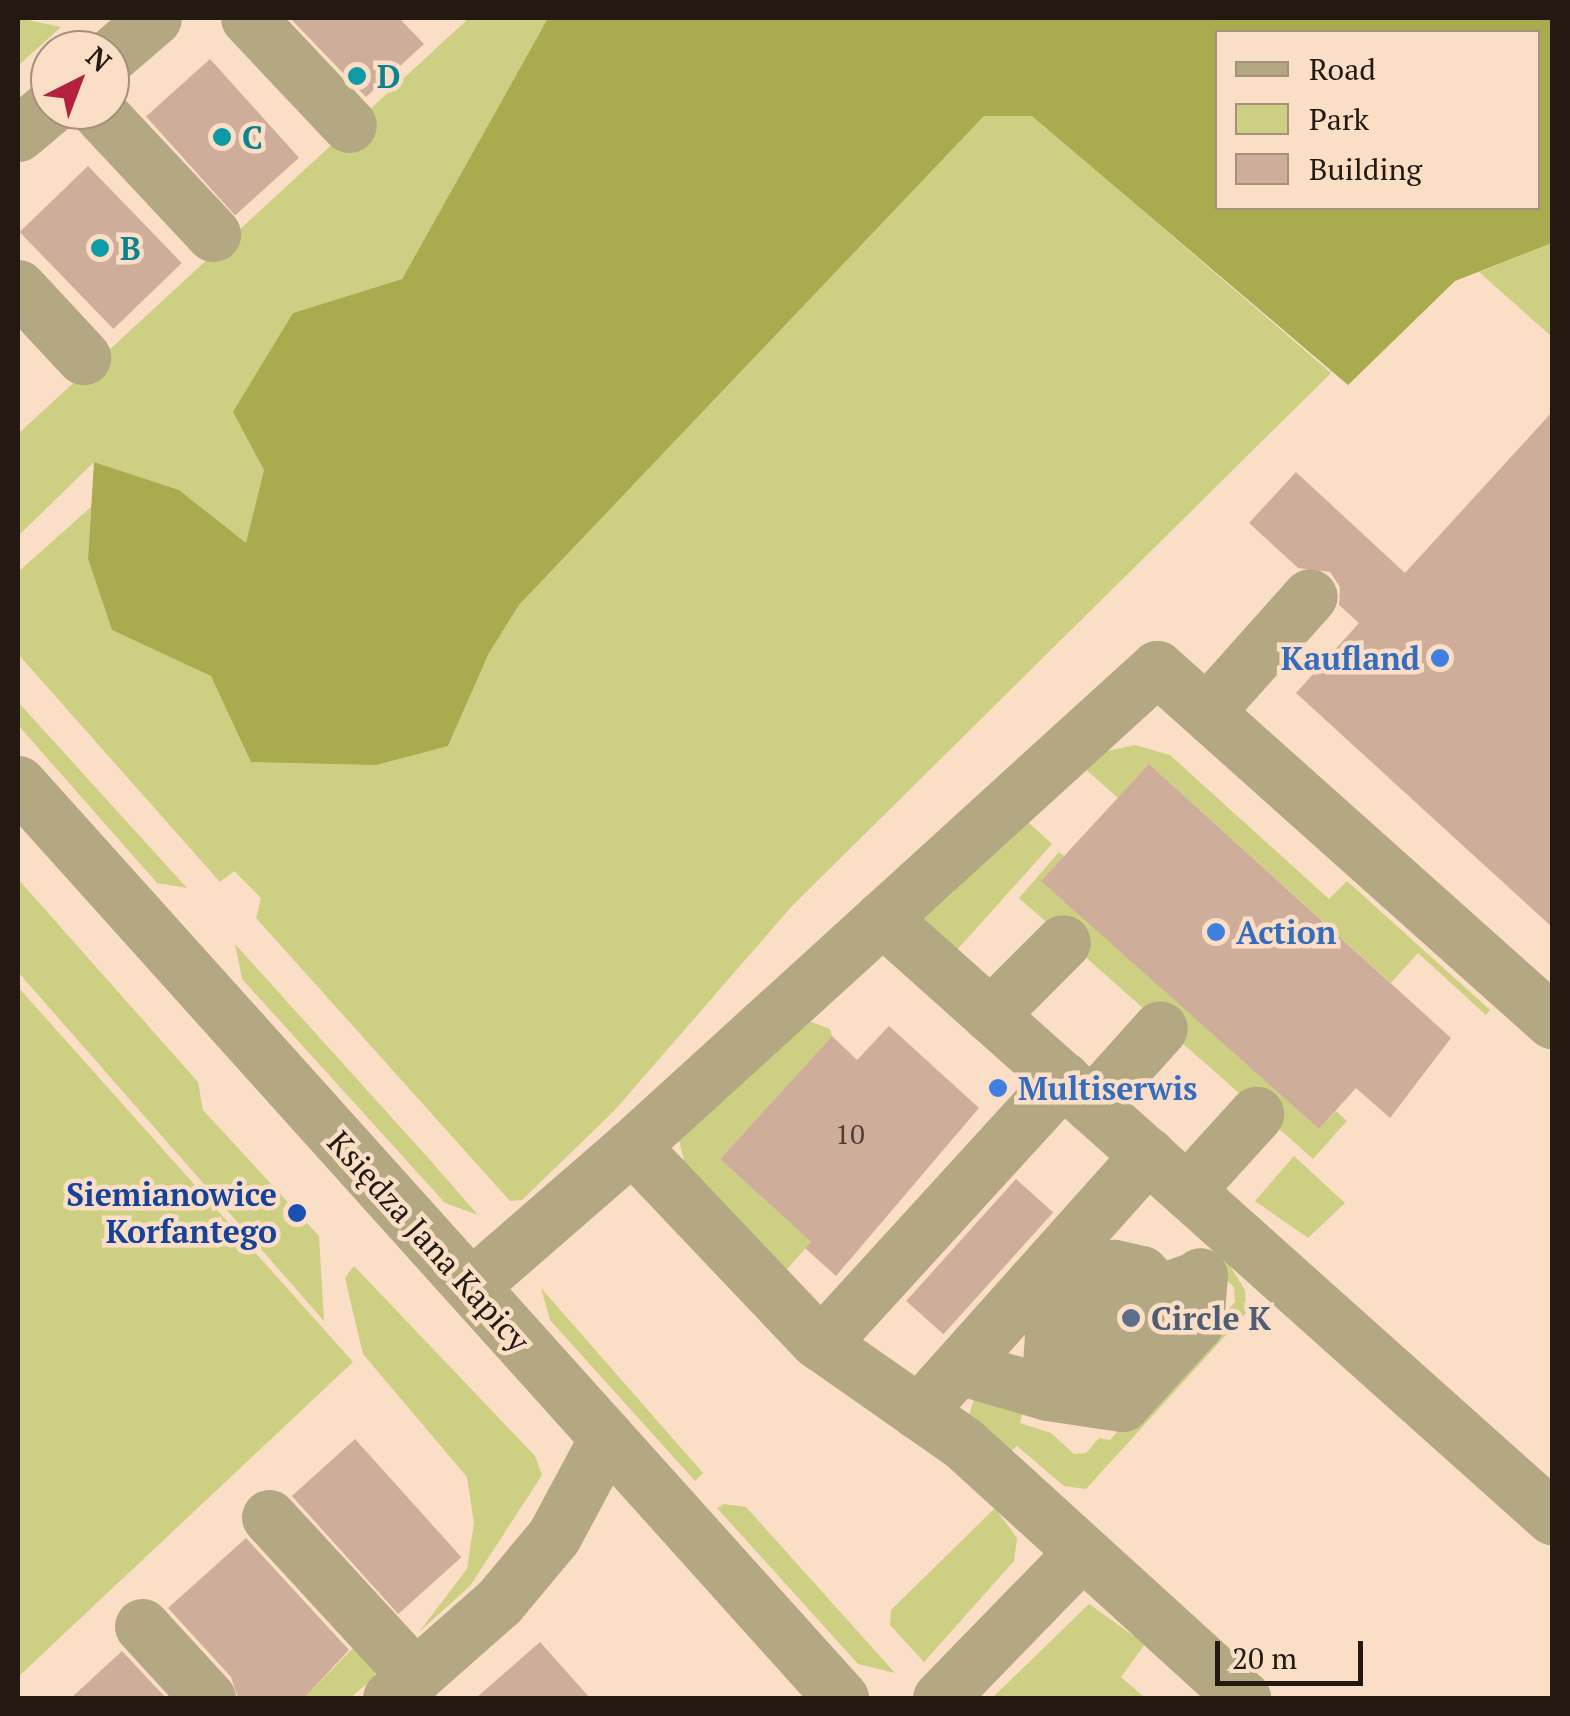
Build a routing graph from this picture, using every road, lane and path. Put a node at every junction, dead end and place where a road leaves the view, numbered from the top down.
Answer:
1 (154, 18) edge
2 (248, 18) edge
3 (130, 39) edge
4 (349, 126) dead end
5 (116, 130) edge
6 (213, 234) dead end
7 (18, 287) edge
8 (83, 357) dead end
9 (1310, 596) dead end
10 (1207, 711) junction
11 (18, 783) edge
12 (882, 918) junction
13 (1064, 942) dead end
14 (990, 1015) junction
15 (1552, 1020) edge
16 (1160, 1028) dead end
17 (1077, 1092) junction
18 (1256, 1114) dead end
19 (632, 1146) junction
20 (1167, 1172) junction
21 (1237, 1235) junction
22 (471, 1286) junction
23 (821, 1344) junction
24 (959, 1366) junction
25 (918, 1412) junction
26 (607, 1437) junction
27 (1552, 1516) edge
28 (269, 1517) dead end
29 (1080, 1554) junction
30 (142, 1626) dead end
31 (402, 1687) edge
32 (208, 1698) edge
33 (841, 1698) edge
34 (940, 1698) edge
35 (1242, 1698) edge

1 - 3 street
2 - 4 street
5 - 6 street
7 - 8 street
9 - 10 street
10 - 12 street
10 - 15 street
11 - 22 street, Księdza Jana Kapicy
12 - 14 street
12 - 19 street
13 - 14 street
14 - 17 street
16 - 17 street
17 - 20 street
17 - 23 street
18 - 20 street
19 - 22 street
19 - 23 street
20 - 21 street
20 - 24 street
21 - 24 street
21 - 27 street
22 - 26 street, Księdza Jana Kapicy
23 - 25 street
24 - 25 street
25 - 29 street
26 - 31 street
26 - 33 street, Księdza Jana Kapicy
28 - 31 street
29 - 34 street
29 - 35 street
30 - 32 street

